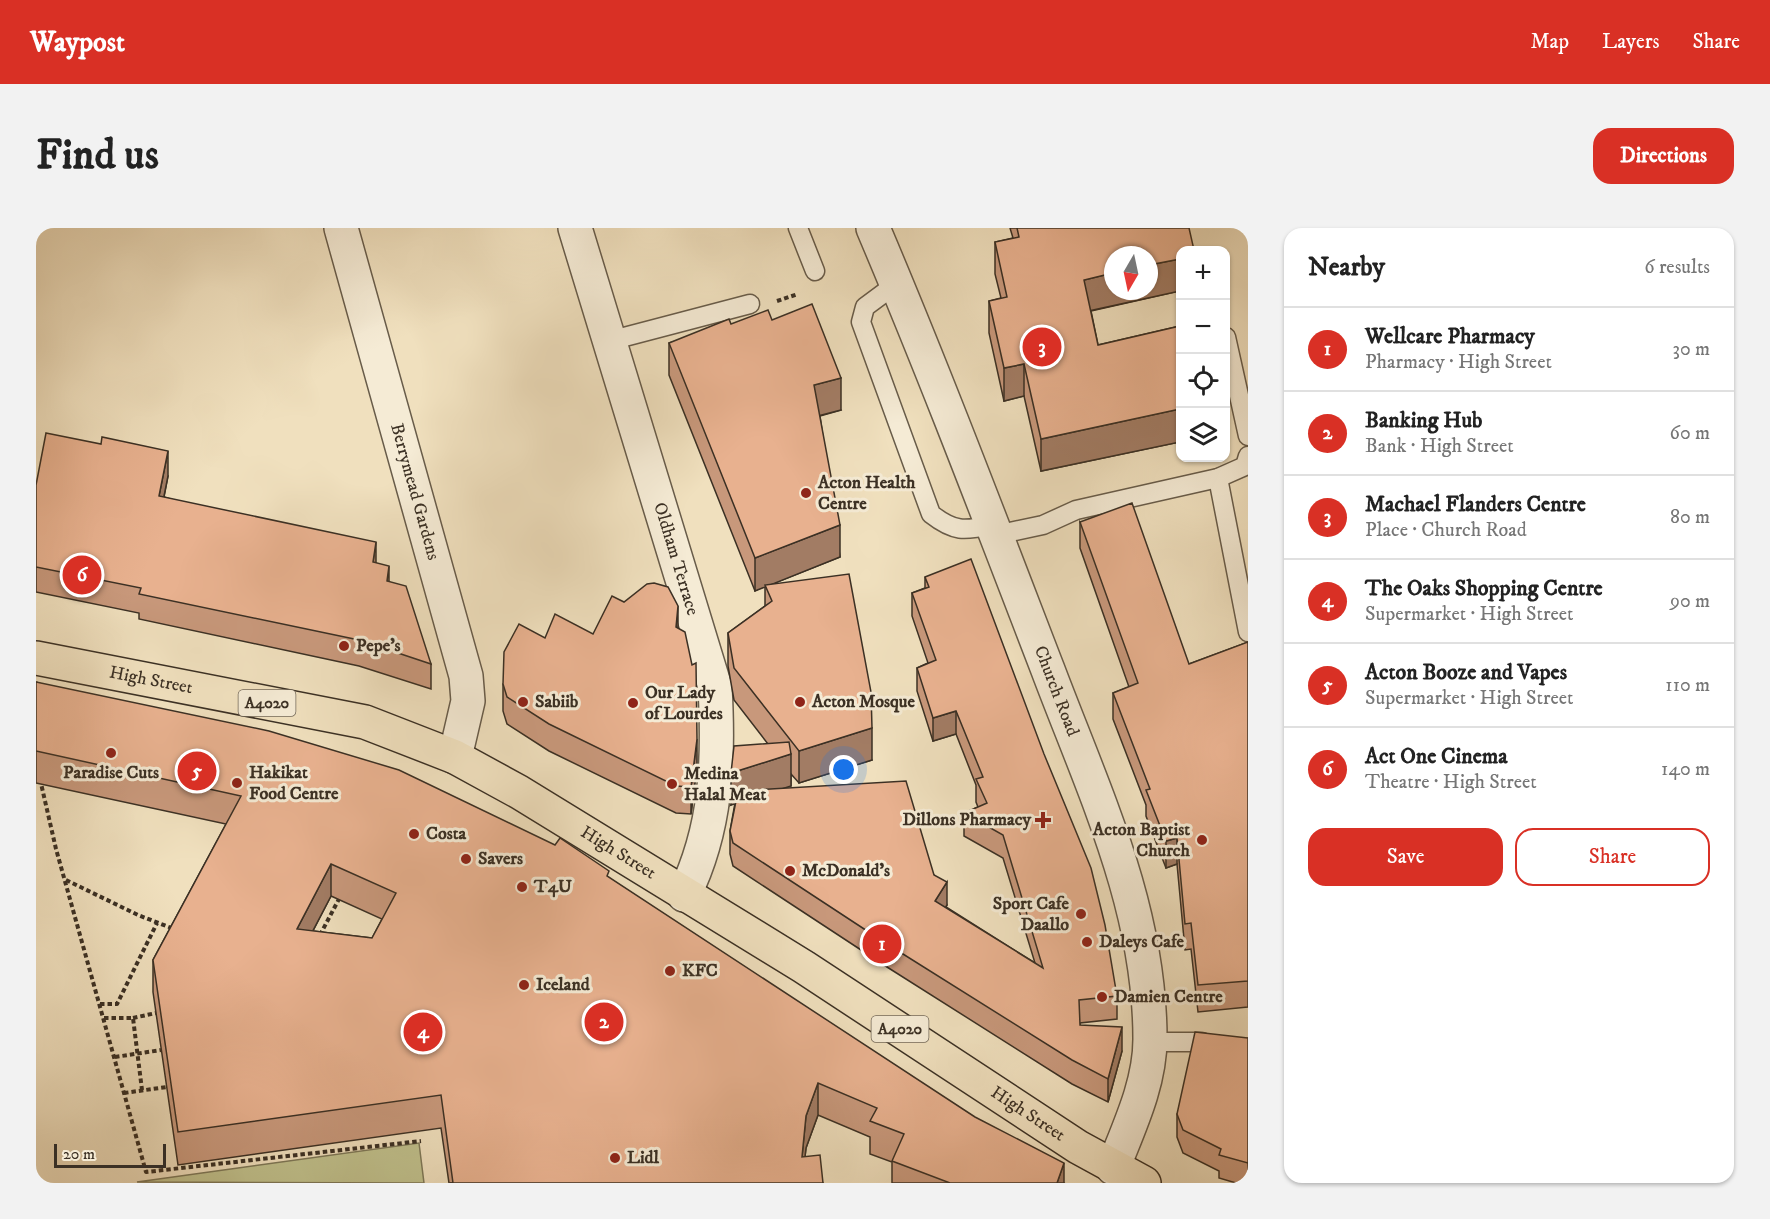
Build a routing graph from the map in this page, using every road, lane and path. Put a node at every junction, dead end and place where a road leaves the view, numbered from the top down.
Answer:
1 (341, 228) edge
2 (575, 228) edge
3 (873, 228) edge
4 (800, 229) edge
5 (815, 271) dead end
6 (897, 284) junction
7 (750, 304) dead end
8 (609, 341) junction
9 (1230, 354) edge
10 (1248, 436) edge
11 (1248, 456) edge
12 (1218, 478) junction
13 (994, 530) junction
14 (1248, 632) edge
15 (36, 658) edge
16 (455, 757) junction
17 (39, 773) edge
18 (65, 879) junction
19 (345, 888) edge
20 (684, 895) junction
21 (158, 923) junction
22 (176, 930) edge
23 (317, 940) edge
24 (100, 1004) junction
25 (156, 1013) edge
26 (104, 1018) junction
27 (133, 1018) junction
28 (1150, 1042) junction
29 (1202, 1042) edge
30 (162, 1050) edge
31 (137, 1053) junction
32 (114, 1057) junction
33 (167, 1087) edge
34 (142, 1090) junction
35 (124, 1093) junction
36 (421, 1142) dead end
37 (1113, 1168) junction
38 (1144, 1183) edge

1 - 16 street, Berrymead Gardens
2 - 8 street, Oldham Terrace
3 - 6 street, Church Road
4 - 5 lane
6 - 13 street, Church Road
6 - 13 lane
7 - 8 lane
8 - 20 street, Oldham Terrace
9 - 10 lane
11 - 12 lane
12 - 13 lane
12 - 14 lane
13 - 28 street, Church Road
15 - 16 main road, High Street / A4020
16 - 20 main road, High Street / A4020
17 - 18 path
18 - 21 path
18 - 24 path
19 - 23 path
20 - 37 main road, High Street / A4020
21 - 22 path
21 - 24 path
24 - 26 path
25 - 27 path
26 - 27 path
26 - 32 path
27 - 31 path
28 - 29 lane
28 - 37 street, Church Road
30 - 31 path
31 - 32 path
31 - 34 path
32 - 35 path
33 - 34 path
34 - 35 path
35 - 36 path
37 - 38 main road, High Street / A4020

